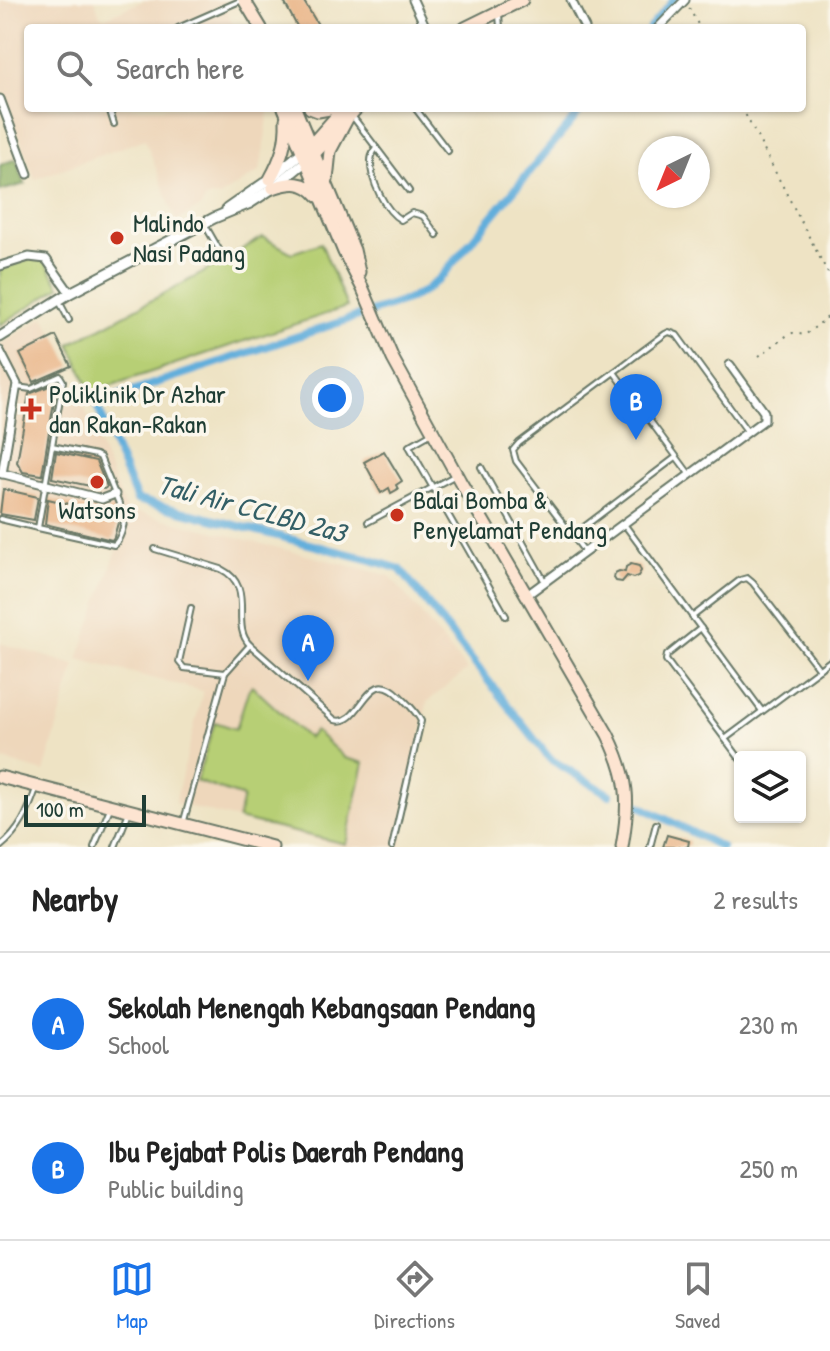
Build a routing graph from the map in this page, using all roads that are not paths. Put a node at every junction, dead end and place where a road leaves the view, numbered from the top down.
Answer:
1 (413, 0) edge
2 (522, 0) edge
3 (571, 0) edge
4 (684, 0) edge
5 (244, 2) edge
6 (498, 12) junction
7 (188, 24) edge
8 (251, 24) edge
9 (258, 24) edge
10 (424, 24) edge
11 (473, 24) edge
12 (500, 24) edge
13 (583, 24) edge
14 (662, 24) edge
15 (0, 99) edge
16 (110, 112) edge
17 (288, 112) edge
18 (289, 112) edge
19 (418, 112) edge
20 (350, 113) edge
21 (114, 124) dead end
22 (376, 148) junction
23 (448, 151) dead end
24 (308, 153) junction
25 (28, 174) dead end
26 (271, 184) junction
27 (327, 186) junction
28 (409, 191) dead end
29 (327, 211) junction
30 (204, 223) junction
31 (437, 235) dead end
32 (221, 253) dead end
33 (0, 266) edge
34 (70, 293) junction
35 (364, 293) junction
36 (58, 300) junction
37 (69, 320) dead end
38 (0, 337) edge
39 (0, 351) edge
40 (730, 365) dead end
41 (614, 372) junction
42 (17, 387) junction
43 (434, 432) junction
44 (748, 432) junction
45 (52, 446) junction
46 (676, 457) junction
47 (481, 467) dead end
48 (1, 474) edge
49 (457, 474) junction
50 (690, 475) junction
51 (46, 485) junction
52 (433, 487) junction
53 (115, 494) junction
54 (0, 519) edge
55 (368, 522) dead end
56 (624, 524) junction
57 (38, 528) junction
58 (572, 536) junction
59 (155, 549) dead end
60 (585, 552) junction
61 (545, 582) junction
62 (527, 595) junction
63 (191, 608) dead end
64 (506, 616) dead end
65 (692, 617) junction
66 (701, 628) junction
67 (250, 645) junction
68 (830, 661) edge
69 (819, 669) junction
70 (225, 673) junction
71 (762, 711) junction
72 (725, 739) junction
73 (734, 751) edge
74 (0, 777) edge
75 (37, 787) junction
76 (111, 806) junction
77 (130, 810) junction
78 (183, 824) junction
79 (656, 824) dead end
80 (0, 847) edge
81 (94, 847) edge
82 (115, 847) edge
83 (272, 847) edge
84 (392, 847) edge
85 (622, 847) edge
86 (650, 847) edge

1 - 10 street
2 - 6 main road
3 - 13 street
4 - 14 street
5 - 7 lane
5 - 8 main road
5 - 9 main road
6 - 11 main road
6 - 12 lane
15 - 25 street
16 - 21 lane
17 - 26 main road
18 - 24 main road
19 - 23 lane
20 - 22 lane
20 - 24 main road
20 - 27 main road
22 - 28 lane
22 - 31 lane
24 - 26 street
24 - 27 main road
24 - 29 main road
26 - 29 main road
26 - 30 street
27 - 35 main road
29 - 35 main road
30 - 32 lane
30 - 34 street
33 - 34 street
34 - 36 street
35 - 43 main road
36 - 37 lane
36 - 38 street
39 - 42 street
40 - 44 street
41 - 44 lane
41 - 46 lane
41 - 58 lane
42 - 45 lane
42 - 48 street
43 - 49 main road
43 - 52 lane
44 - 50 street
45 - 51 lane
45 - 53 lane
46 - 50 lane
46 - 58 lane
47 - 61 lane
48 - 51 street
49 - 52 lane
49 - 62 main road
50 - 56 street
51 - 53 street
51 - 57 lane
52 - 55 lane
52 - 64 lane
53 - 57 lane
54 - 57 lane
56 - 60 street
56 - 65 lane
58 - 60 lane
59 - 67 lane
60 - 61 street
61 - 62 street
62 - 85 main road
63 - 70 lane
65 - 66 lane
65 - 69 lane
66 - 71 lane
66 - 72 lane
67 - 70 lane
67 - 84 lane
68 - 69 lane
69 - 71 lane
70 - 78 lane
71 - 72 lane
72 - 73 lane
74 - 75 main road
75 - 76 main road
75 - 80 lane
76 - 77 main road
76 - 81 lane
77 - 78 main road
77 - 82 lane
78 - 83 main road
79 - 86 lane

